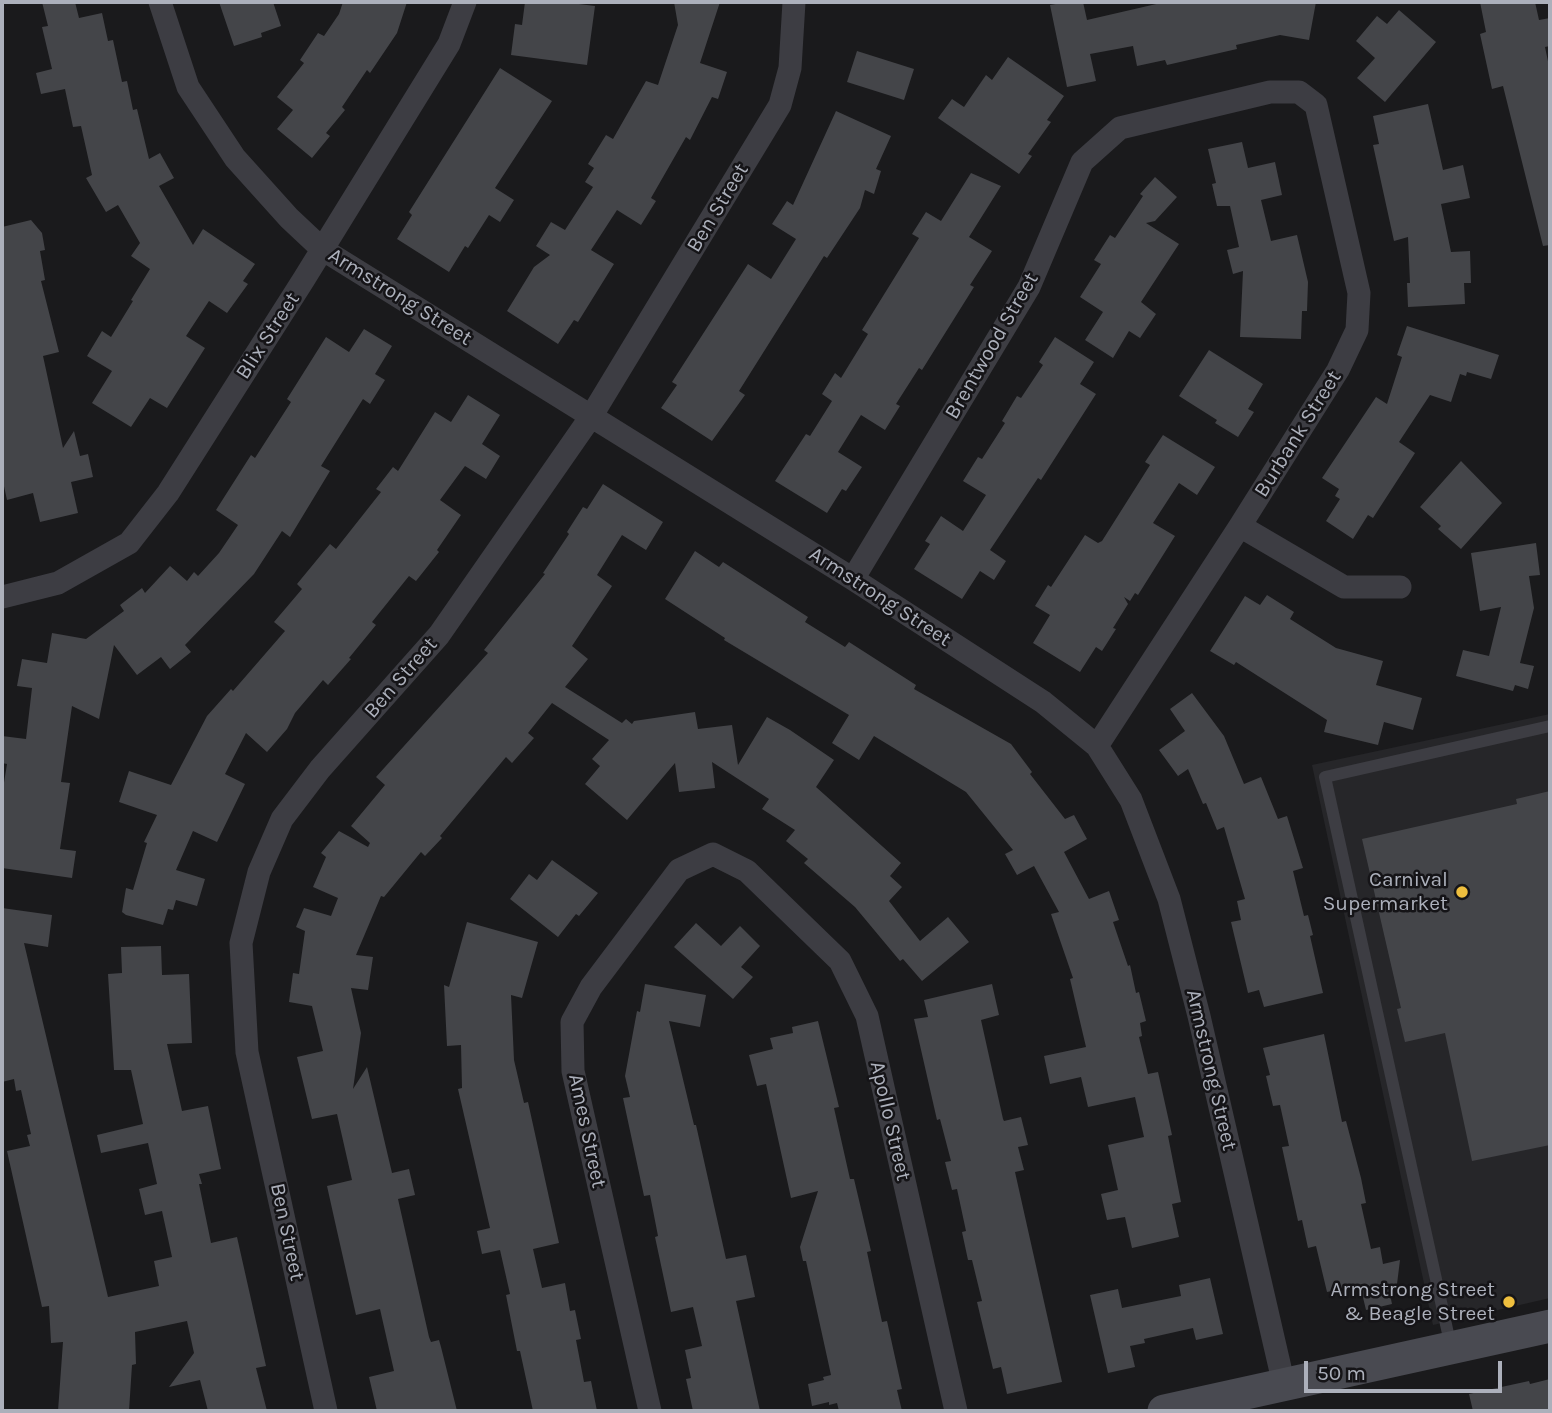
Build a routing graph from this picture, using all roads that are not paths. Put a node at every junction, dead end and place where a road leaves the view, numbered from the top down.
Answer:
1 (160, 2) edge
2 (465, 2) edge
3 (794, 2) edge
4 (1299, 92) joint
5 (322, 249) junction
6 (592, 415) junction
7 (1240, 526) junction
8 (853, 579) junction
9 (1400, 587) dead end
10 (2, 597) edge
11 (1550, 726) edge
12 (1097, 746) junction
13 (747, 871) joint
14 (1550, 1326) edge
15 (1452, 1348) junction
16 (1287, 1398) edge
17 (326, 1411) edge
18 (650, 1411) edge
19 (956, 1411) edge
20 (1164, 1411) edge

1 - 5 street, Armstrong Street
2 - 5 street, Blix Street
3 - 6 street, Ben Street
4 - 7 street, Burbank Street
4 - 8 street, Brentwood Street
5 - 6 street, Armstrong Street
5 - 10 street, Blix Street
6 - 8 street, Armstrong Street
6 - 17 street, Ben Street
7 - 9 street
7 - 12 street, Burbank Street
8 - 12 street, Armstrong Street
11 - 15 lane
12 - 16 street, Armstrong Street
13 - 18 street, Ames Street
13 - 19 street, Apollo Street
14 - 15 street
15 - 16 street
16 - 20 street

